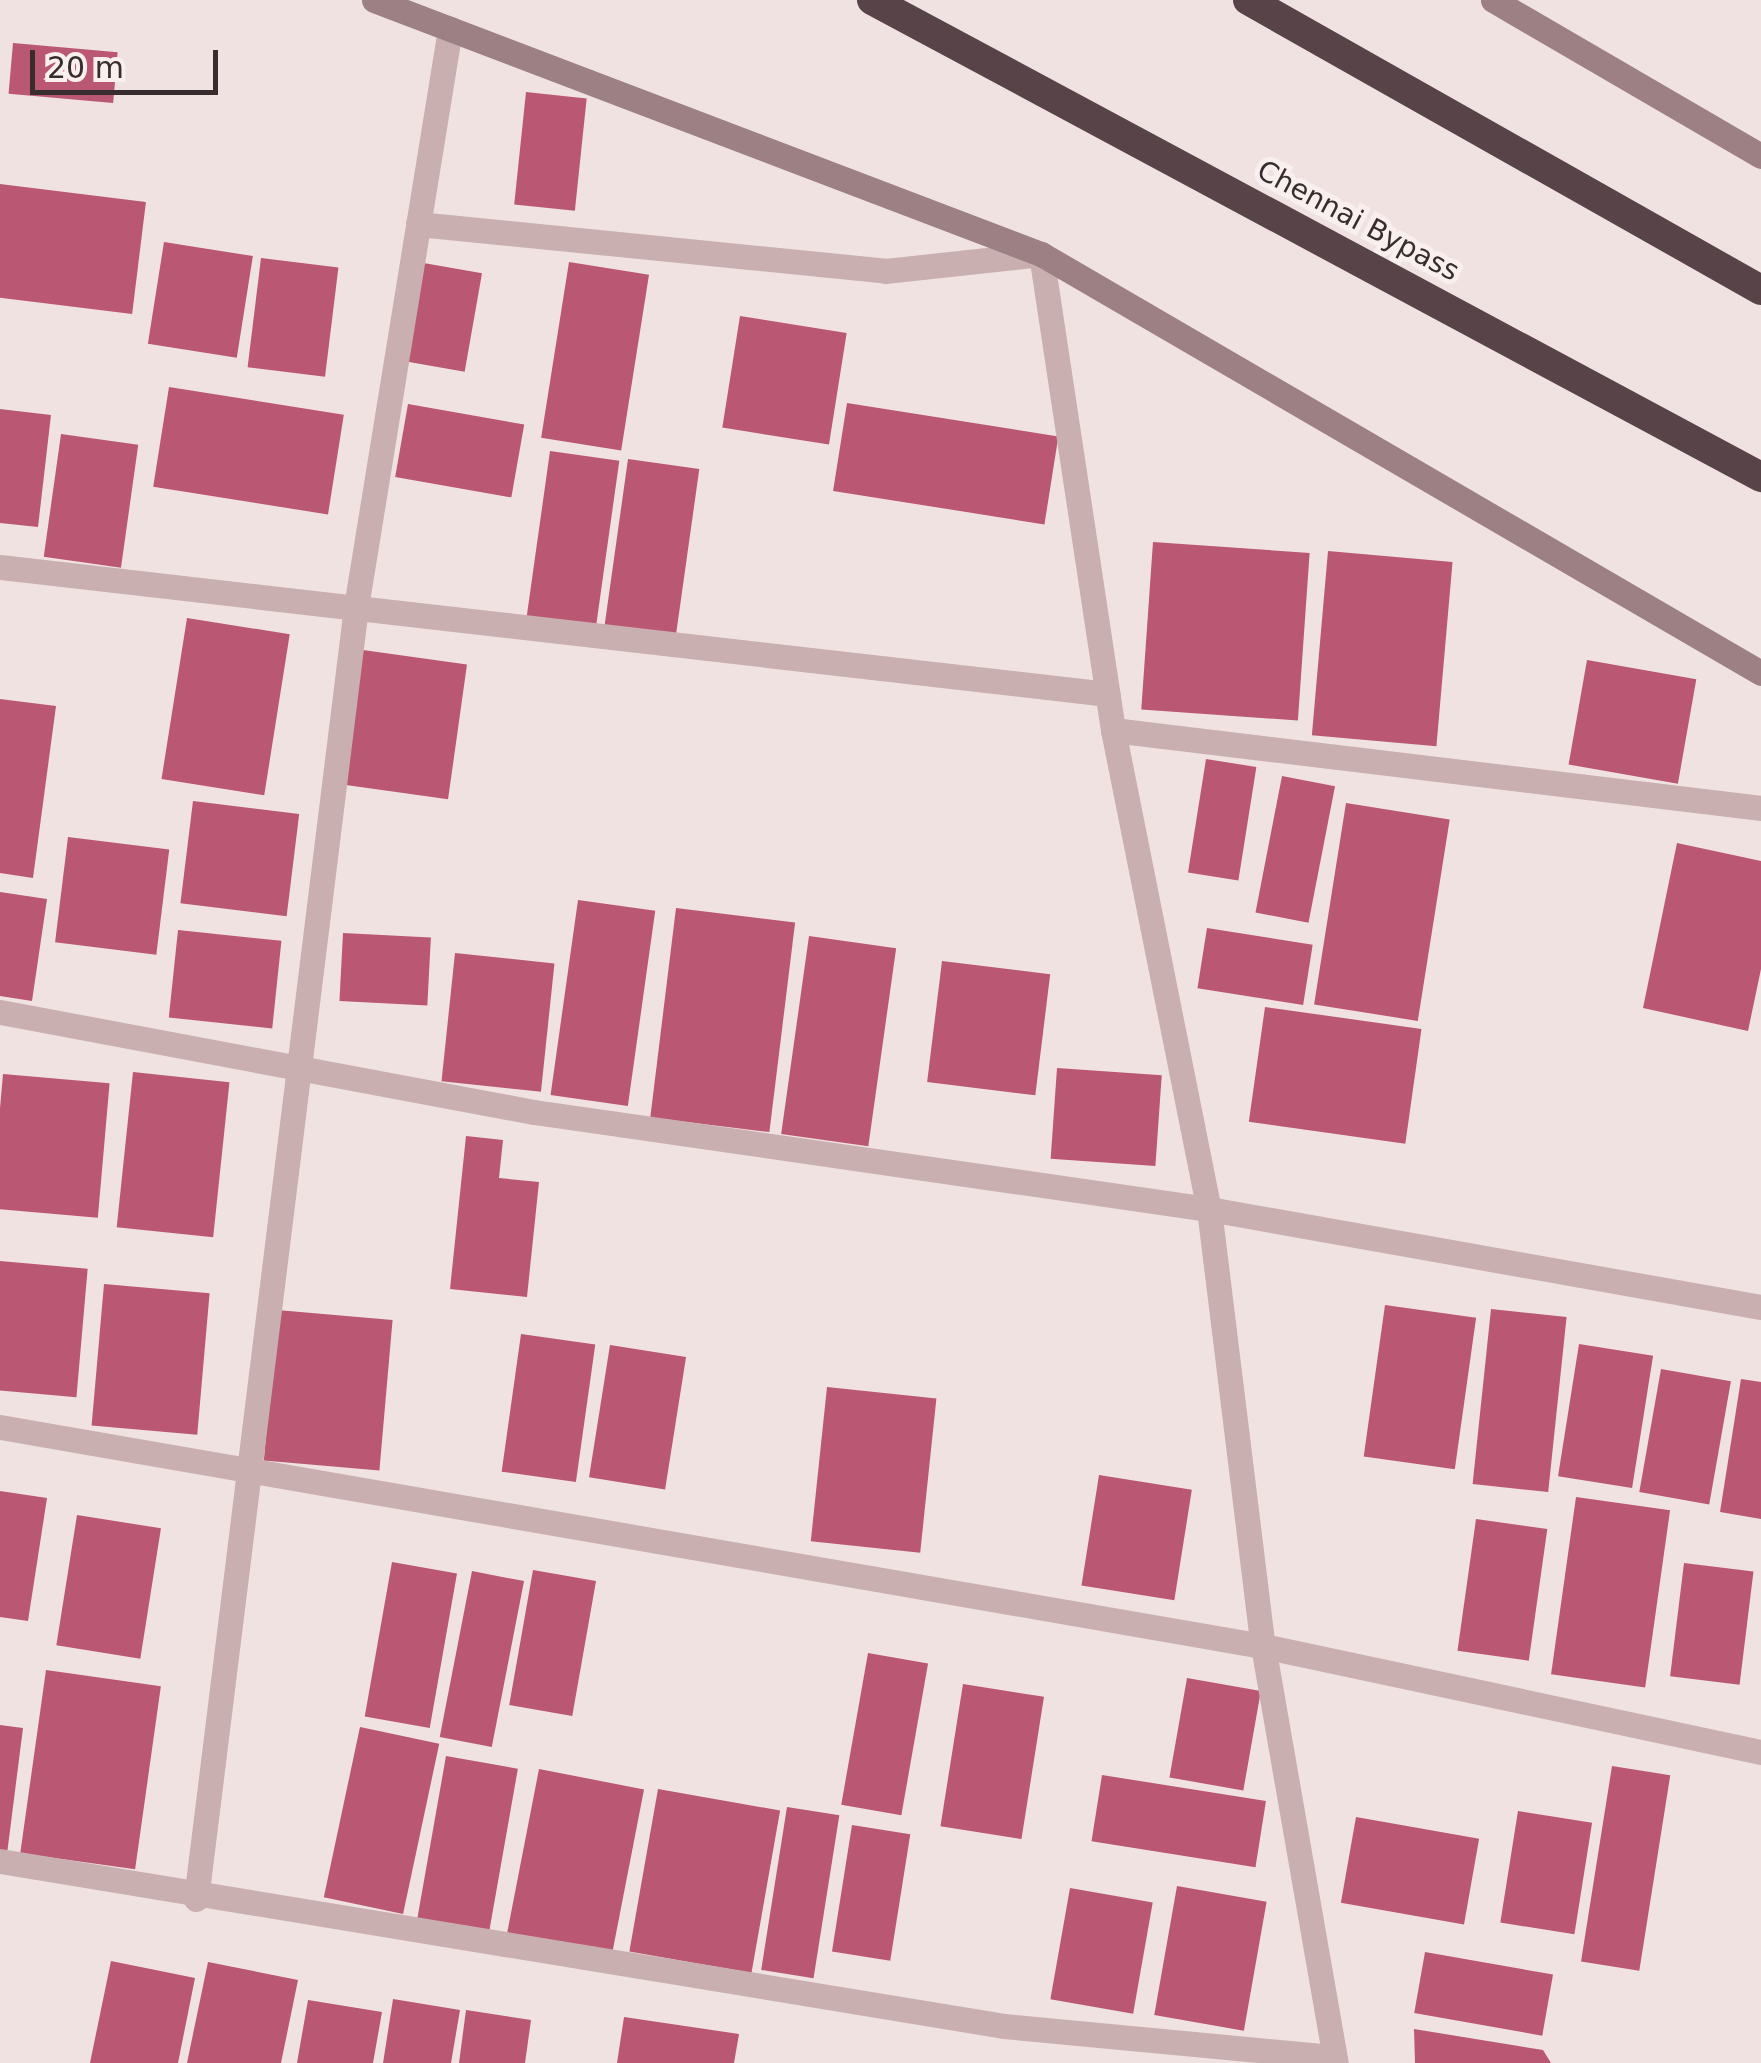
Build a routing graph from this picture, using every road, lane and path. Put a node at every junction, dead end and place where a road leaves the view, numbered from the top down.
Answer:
1 (374, 0) edge
2 (872, 0) edge
3 (1248, 0) edge
4 (1493, 0) edge
5 (450, 29) junction
6 (1761, 156) edge
7 (418, 224) junction
8 (1041, 254) junction
9 (1761, 290) edge
10 (1761, 476) edge
11 (0, 567) edge
12 (356, 608) junction
13 (1761, 674) edge
14 (1108, 694) junction
15 (1114, 730) junction
16 (1761, 808) edge
17 (0, 1012) edge
18 (303, 1063) junction
19 (1210, 1209) junction
20 (1761, 1307) edge
21 (0, 1427) edge
22 (250, 1468) junction
23 (1263, 1646) junction
24 (1761, 1752) edge
25 (0, 1862) edge
26 (196, 1899) junction
27 (1336, 2060) edge

1 - 5 street
2 - 10 highway, Chennai Bypass
3 - 9 highway
4 - 6 street
5 - 7 street
5 - 8 street
7 - 8 street
7 - 12 street
8 - 13 street
8 - 14 street
11 - 12 street
12 - 14 street
12 - 18 street
14 - 15 street
15 - 16 street
15 - 19 street
17 - 18 street
18 - 19 street
18 - 22 street
19 - 20 street
19 - 23 street
21 - 22 street
22 - 23 street
22 - 26 street
23 - 24 street
23 - 27 street
25 - 26 street
26 - 27 street

